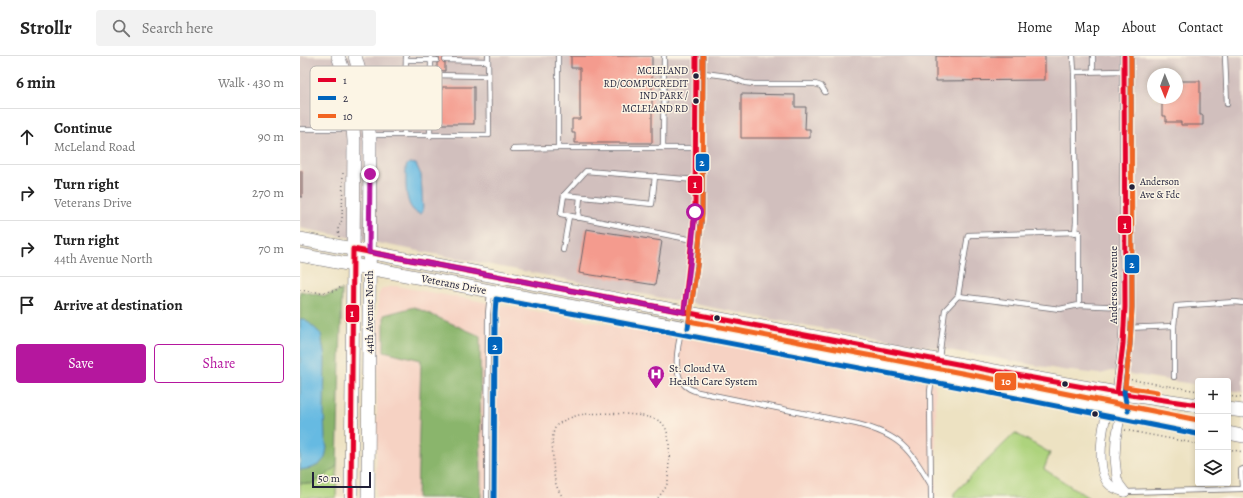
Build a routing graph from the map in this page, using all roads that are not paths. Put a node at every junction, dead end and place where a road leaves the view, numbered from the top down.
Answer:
1 (338, 56) edge
2 (355, 56) edge
3 (558, 56) edge
4 (664, 56) edge
5 (696, 56) edge
6 (1073, 56) edge
7 (1093, 56) edge
8 (1124, 56) edge
9 (1225, 56) edge
10 (406, 58) edge
11 (431, 58) edge
12 (488, 58) edge
13 (437, 60) dead end
14 (445, 60) dead end
15 (342, 66) edge
16 (358, 66) edge
17 (1124, 71) junction
18 (696, 72) junction
19 (1074, 72) junction
20 (1093, 72) junction
21 (442, 75) edge
22 (488, 76) junction
23 (825, 92) dead end
24 (1227, 104) dead end
25 (353, 130) edge
26 (369, 130) edge
27 (405, 130) edge
28 (430, 130) edge
29 (370, 135) junction
30 (404, 135) junction
31 (430, 136) junction
32 (558, 148) junction
33 (663, 148) junction
34 (696, 148) junction
35 (513, 149) dead end
36 (655, 176) junction
37 (696, 180) junction
38 (564, 195) junction
39 (580, 196) junction
40 (569, 216) junction
41 (578, 218) junction
42 (1075, 233) junction
43 (300, 239) edge
44 (693, 240) junction
45 (353, 249) junction
46 (563, 250) dead end
47 (369, 252) junction
48 (300, 255) edge
49 (353, 265) junction
50 (369, 268) junction
51 (490, 291) junction
52 (958, 296) junction
53 (1243, 303) edge
54 (1079, 305) junction
55 (1125, 307) junction
56 (684, 312) junction
57 (1174, 326) junction
58 (682, 327) junction
59 (1125, 328) junction
60 (938, 360) junction
61 (932, 374) junction
62 (1174, 377) dead end
63 (1117, 393) junction
64 (1195, 405) edge
65 (1108, 409) junction
66 (1231, 409) edge
67 (1243, 411) edge
68 (1121, 412) junction
69 (1195, 426) edge
70 (1231, 434) edge
71 (1243, 436) edge
72 (1243, 469) edge
73 (931, 485) junction
74 (1243, 488) edge
75 (1125, 492) junction
76 (351, 498) edge
77 (368, 498) edge
78 (488, 498) edge
79 (931, 498) edge

1 - 15 main road, 44th Avenue North
2 - 16 main road, 44th Avenue North
3 - 32 lane
4 - 33 lane
5 - 18 lane
6 - 19 lane
7 - 20 lane
8 - 17 street, Anderson Avenue
9 - 24 lane
10 - 11 lane
11 - 13 lane
12 - 14 lane
12 - 22 lane
17 - 20 lane
17 - 55 street, Anderson Avenue
18 - 23 lane
18 - 34 lane
19 - 20 lane
19 - 42 lane
21 - 22 lane
22 - 31 lane
25 - 45 main road, 44th Avenue North
26 - 29 main road, 44th Avenue North
27 - 30 lane
28 - 31 lane
29 - 30 lane
29 - 47 main road, 44th Avenue North
30 - 31 lane
32 - 33 lane
32 - 35 lane
33 - 34 lane
34 - 37 lane
36 - 37 lane
36 - 38 lane
36 - 39 lane
37 - 44 lane
38 - 39 lane
38 - 40 lane
39 - 41 lane
40 - 41 lane
40 - 46 lane
41 - 44 lane
42 - 52 lane
42 - 54 lane
43 - 45 main road, Veterans Drive
44 - 56 lane
45 - 47 main road, Veterans Drive
45 - 49 main road, 44th Avenue North
47 - 50 main road, 44th Avenue North
47 - 56 main road, Veterans Drive
48 - 49 main road, Veterans Drive
49 - 50 main road, Veterans Drive
49 - 76 main road, 44th Avenue North
50 - 51 main road, Veterans Drive
50 - 77 main road, 44th Avenue North
51 - 58 main road, Veterans Drive
51 - 78 lane
52 - 54 lane
52 - 60 lane
53 - 57 lane
54 - 55 lane
55 - 59 street, Anderson Avenue
56 - 58 street
56 - 60 main road, Veterans Drive
57 - 59 lane
57 - 62 lane
58 - 61 main road, Veterans Drive
58 - 73 lane
59 - 63 street, Anderson Avenue
60 - 63 main road, Veterans Drive
61 - 65 main road, Veterans Drive
61 - 73 lane
63 - 64 main road, Veterans Drive
63 - 65 street, Anderson Avenue
63 - 68 street, Anderson Avenue
65 - 68 main road, Veterans Drive
65 - 75 street, Anderson Avenue
66 - 67 main road
68 - 69 main road, Veterans Drive
68 - 75 street, Anderson Avenue
70 - 71 main road
72 - 74 lane
73 - 79 lane
74 - 75 lane

